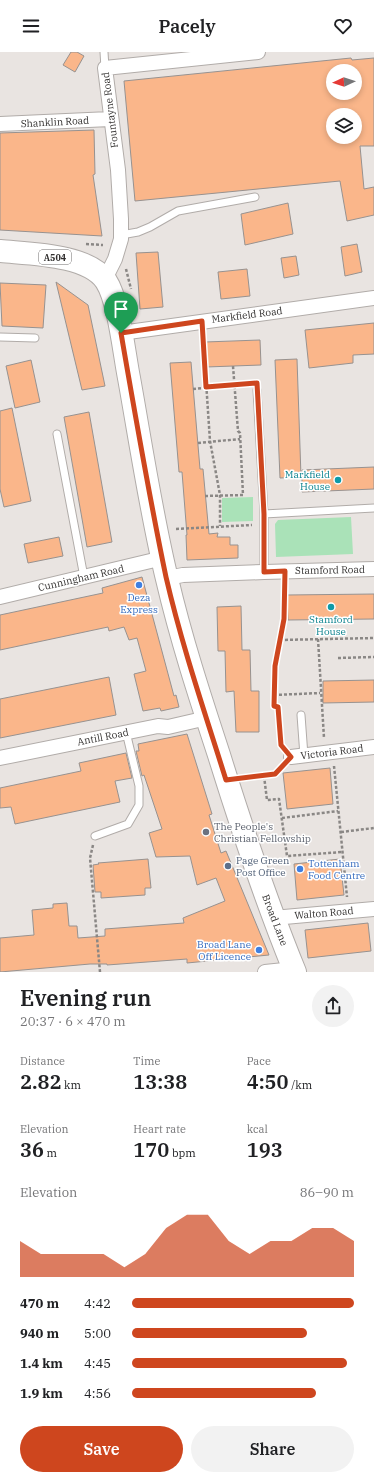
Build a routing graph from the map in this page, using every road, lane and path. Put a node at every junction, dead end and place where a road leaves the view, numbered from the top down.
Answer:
1 (104, 52) edge
2 (258, 52) edge
3 (105, 68) junction
4 (110, 119) junction
5 (0, 124) edge
6 (255, 198) dead end
7 (121, 235) junction
8 (0, 251) edge
9 (125, 265) dead end
10 (105, 279) junction
11 (132, 294) dead end
12 (374, 298) edge
13 (202, 321) junction
14 (121, 333) junction
15 (0, 338) edge
16 (35, 338) dead end
17 (233, 366) dead end
18 (234, 385) junction
19 (206, 387) junction
20 (193, 389) dead end
21 (257, 390) joint
22 (57, 434) dead end
23 (240, 439) junction
24 (210, 440) junction
25 (198, 442) dead end
26 (220, 495) junction
27 (205, 496) dead end
28 (374, 508) edge
29 (264, 514) junction
30 (264, 524) junction
31 (220, 526) junction
32 (157, 530) junction
33 (165, 568) junction
34 (374, 569) edge
35 (285, 571) junction
36 (264, 572) junction
37 (84, 577) junction
38 (1, 592) edge
39 (374, 638) edge
40 (318, 639) junction
41 (280, 640) junction
42 (374, 657) edge
43 (338, 658) dead end
44 (320, 693) junction
45 (274, 695) junction
46 (301, 715) dead end
47 (207, 718) junction
48 (126, 732) junction
49 (374, 747) edge
50 (328, 753) junction
51 (297, 757) junction
52 (0, 758) edge
53 (264, 776) junction
54 (226, 780) junction
55 (338, 811) junction
56 (282, 818) junction
57 (374, 828) edge
58 (341, 832) junction
59 (95, 836) joint
60 (342, 852) junction
61 (374, 909) edge
62 (348, 911) junction
63 (273, 918) junction
64 (295, 971) edge
65 (100, 972) edge
66 (265, 972) edge

1 - 3 lane
2 - 3 street, Fountayne Road
3 - 4 street, Fountayne Road
4 - 5 street, Shanklin Road
4 - 7 street, Fountayne Road
6 - 7 lane
7 - 10 street, Fountayne Road
8 - 10 main road, A504
9 - 11 path
10 - 14 main road, Broad Lane
12 - 13 street, Markfield Road
13 - 14 street, Markfield Road
13 - 19 path
14 - 32 main road, Broad Lane
15 - 16 lane
17 - 18 path
18 - 19 path
18 - 21 path
18 - 23 path
19 - 20 path
19 - 24 path
21 - 29 lane
22 - 37 lane
23 - 24 path
23 - 26 path
24 - 25 path
24 - 26 path
26 - 27 path
26 - 31 path
28 - 29 lane
29 - 30 lane
30 - 31 path
30 - 36 lane
31 - 32 path
32 - 33 main road, Broad Lane
33 - 36 street, Stamford Road
33 - 37 street, Cunningham Road
33 - 47 main road, Broad Lane
34 - 35 street, Stamford Road
35 - 36 street, Stamford Road
35 - 41 path
37 - 38 street, Cunningham Road
39 - 40 path
40 - 41 path
40 - 44 path
41 - 45 path
42 - 43 path
44 - 45 path
44 - 50 path
45 - 51 path
46 - 51 lane
47 - 48 street, Antill Road
47 - 54 main road, Broad Lane
48 - 52 street, Antill Road
48 - 59 lane
49 - 50 street, Victoria Road
50 - 51 street, Victoria Road
50 - 55 path
51 - 53 path
53 - 54 path
53 - 56 path
54 - 63 main road, Broad Lane
55 - 56 path
55 - 58 path
56 - 60 path
57 - 58 path
58 - 60 path
59 - 65 path
60 - 62 path
61 - 62 street, Walton Road
62 - 63 street, Walton Road
63 - 64 main road, Broad Lane
64 - 66 street

